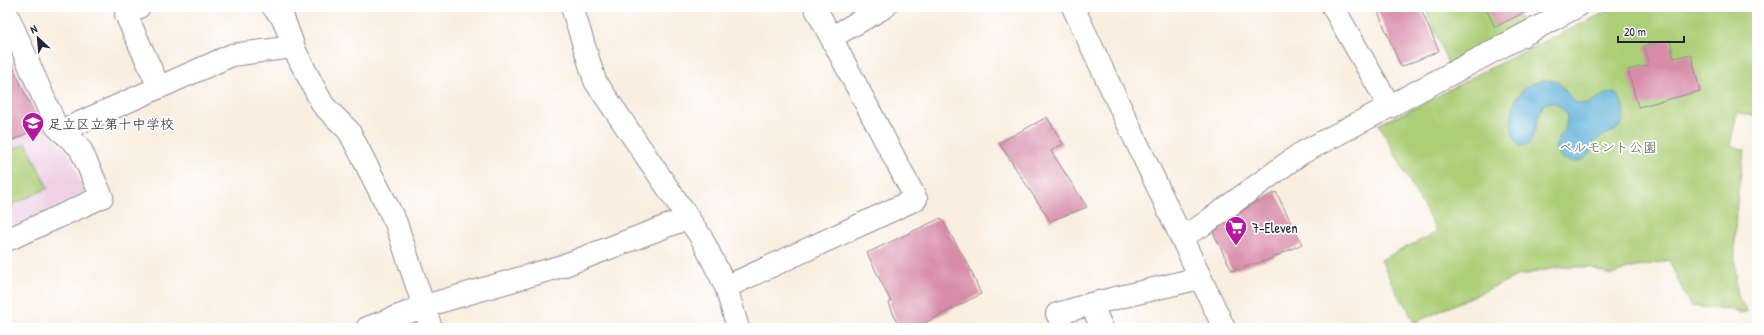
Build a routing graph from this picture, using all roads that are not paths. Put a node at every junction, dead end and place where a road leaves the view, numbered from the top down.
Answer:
1 (140, 7) edge
2 (273, 7) edge
3 (572, 7) edge
4 (815, 7) edge
5 (884, 7) edge
6 (1073, 7) edge
7 (1333, 7) edge
8 (1576, 7) edge
9 (7, 14) edge
10 (832, 37) junction
11 (293, 47) junction
12 (158, 87) junction
13 (1390, 107) junction
14 (61, 131) junction
15 (688, 218) junction
16 (1181, 237) junction
17 (7, 240) edge
18 (1200, 278) junction
19 (726, 287) junction
20 (1091, 304) junction
21 (425, 306) junction
22 (1057, 314) dead end
23 (367, 328) edge
24 (431, 328) edge
25 (738, 328) edge
26 (1102, 328) edge
27 (1224, 328) edge

1 - 12 street
2 - 11 street
3 - 15 street
4 - 10 street
5 - 10 street
6 - 16 street
7 - 13 street
8 - 13 street
9 - 14 street
10 - 19 street
11 - 12 street
11 - 21 street
12 - 14 street
13 - 16 street
14 - 17 street
15 - 19 street
15 - 21 street
16 - 18 street
18 - 20 street
18 - 27 street
19 - 25 street
20 - 22 street
20 - 26 street
21 - 23 street
21 - 24 street

